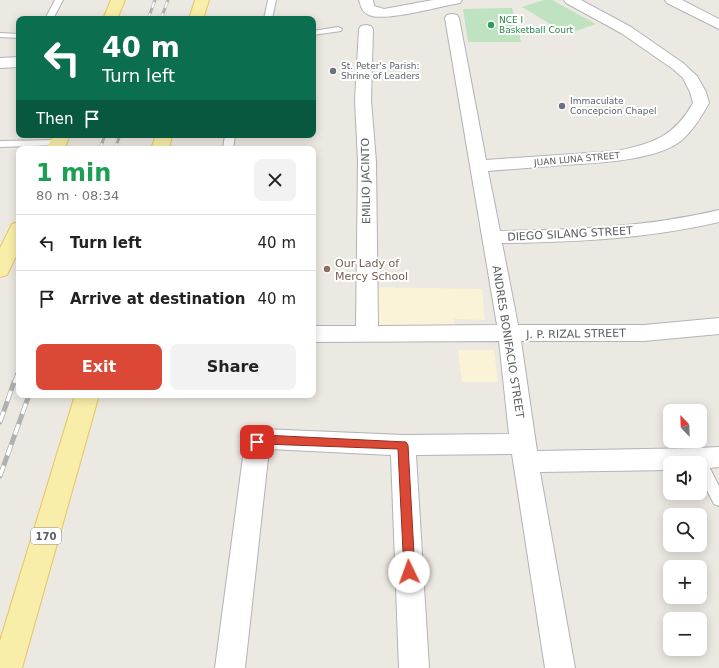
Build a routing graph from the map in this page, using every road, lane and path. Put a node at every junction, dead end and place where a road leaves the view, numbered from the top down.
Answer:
1 (59, 0) edge
2 (118, 0) edge
3 (202, 0) edge
4 (272, 0) edge
5 (366, 0) edge
6 (455, 0) edge
7 (571, 0) edge
8 (672, 0) edge
9 (51, 16) edge
10 (111, 16) edge
11 (197, 16) edge
12 (269, 16) edge
13 (452, 18) dead end
14 (719, 25) edge
15 (338, 29) dead end
16 (366, 29) dead end
17 (316, 33) edge
18 (0, 35) edge
19 (16, 36) edge
20 (16, 62) edge
21 (0, 63) edge
22 (58, 142) edge
23 (0, 144) edge
24 (479, 166) junction
25 (719, 216) edge
26 (16, 235) edge
27 (492, 237) junction
28 (0, 270) edge
29 (719, 326) edge
30 (316, 334) edge
31 (367, 334) junction
32 (509, 334) junction
33 (86, 398) edge
34 (403, 445) junction
35 (525, 453) junction
36 (709, 458) edge
37 (719, 500) edge
38 (7, 668) edge
39 (230, 668) edge
40 (414, 668) edge
41 (560, 668) edge

1 - 9 lane
2 - 10 main road
3 - 11 main road
4 - 12 lane
5 - 6 street
7 - 24 street, JUAN LUNA STREET
8 - 14 street
13 - 24 street, ANDRES BONIFACIO STREET
15 - 17 lane
16 - 31 street, EMILIO JACINTO
18 - 19 lane
20 - 21 street
22 - 23 lane
24 - 27 street, ANDRES BONIFACIO STREET
25 - 27 street, DIEGO SILANG STREET
26 - 28 main road
27 - 32 street, ANDRES BONIFACIO STREET
29 - 32 street, J. P. RIZAL STREET
30 - 31 street, J. P. RIZAL STREET
31 - 32 street, J. P. RIZAL STREET
32 - 35 street, ANDRES BONIFACIO STREET
33 - 38 main road, 170
34 - 35 street
34 - 39 street
34 - 40 street
35 - 36 street
35 - 41 street, ANDRES BONIFACIO STREET
36 - 37 lane

